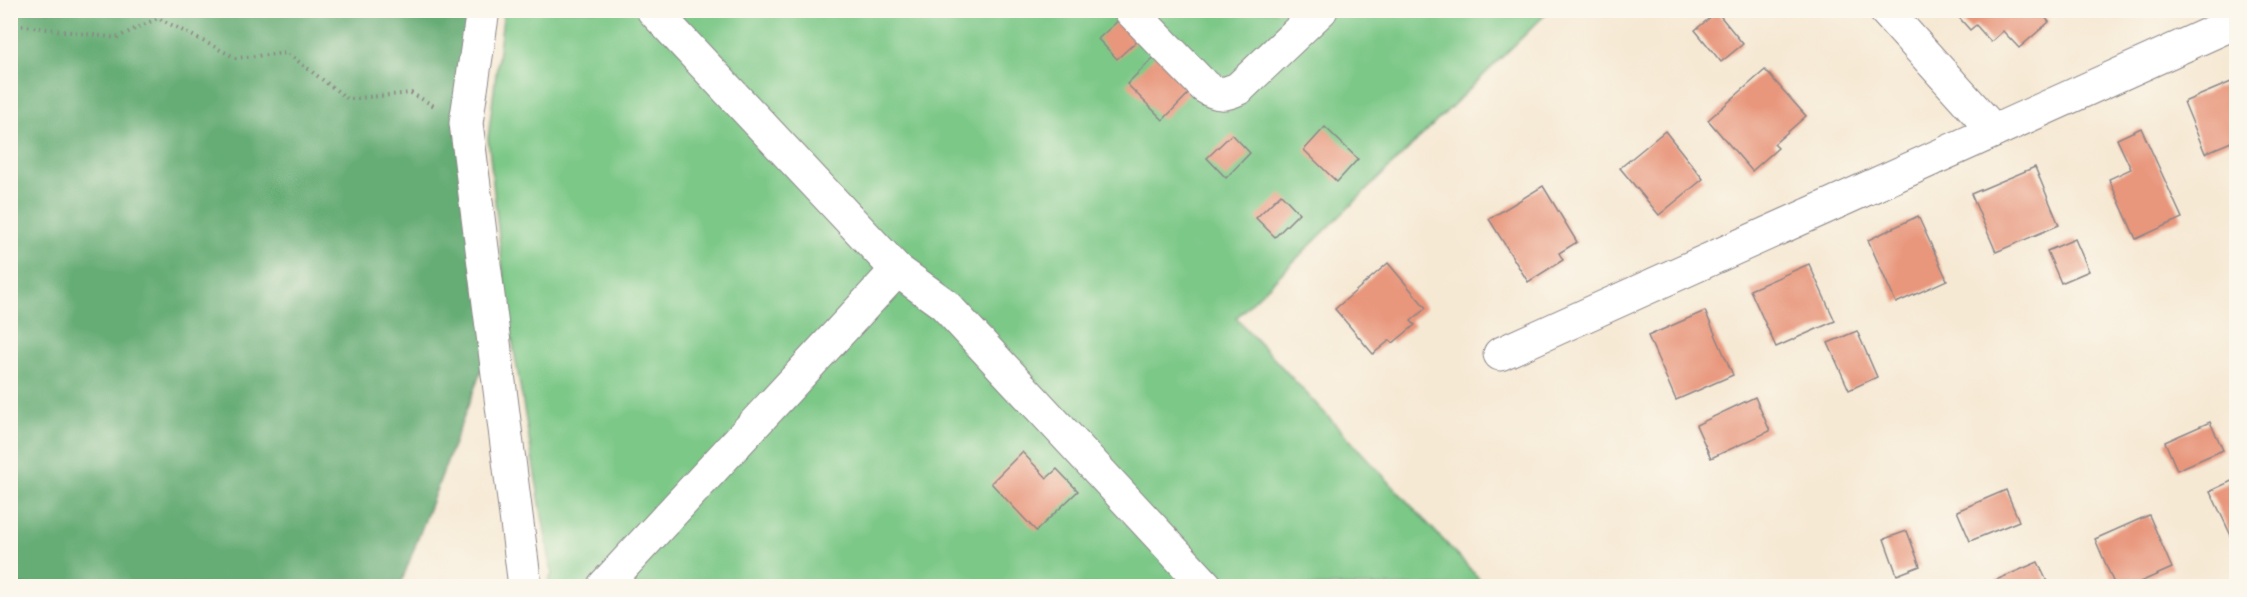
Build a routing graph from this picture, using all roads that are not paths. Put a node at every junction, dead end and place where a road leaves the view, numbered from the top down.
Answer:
1 (483, 10) edge
2 (653, 10) edge
3 (1130, 10) edge
4 (1320, 10) edge
5 (1885, 10) edge
6 (2236, 22) edge
7 (1994, 131) junction
8 (897, 270) junction
9 (1500, 354) dead end
10 (525, 586) edge
11 (604, 586) edge
12 (1206, 586) edge

1 - 10 street
2 - 8 street
3 - 4 street
5 - 7 street
6 - 7 street
7 - 9 street
8 - 11 street
8 - 12 street

